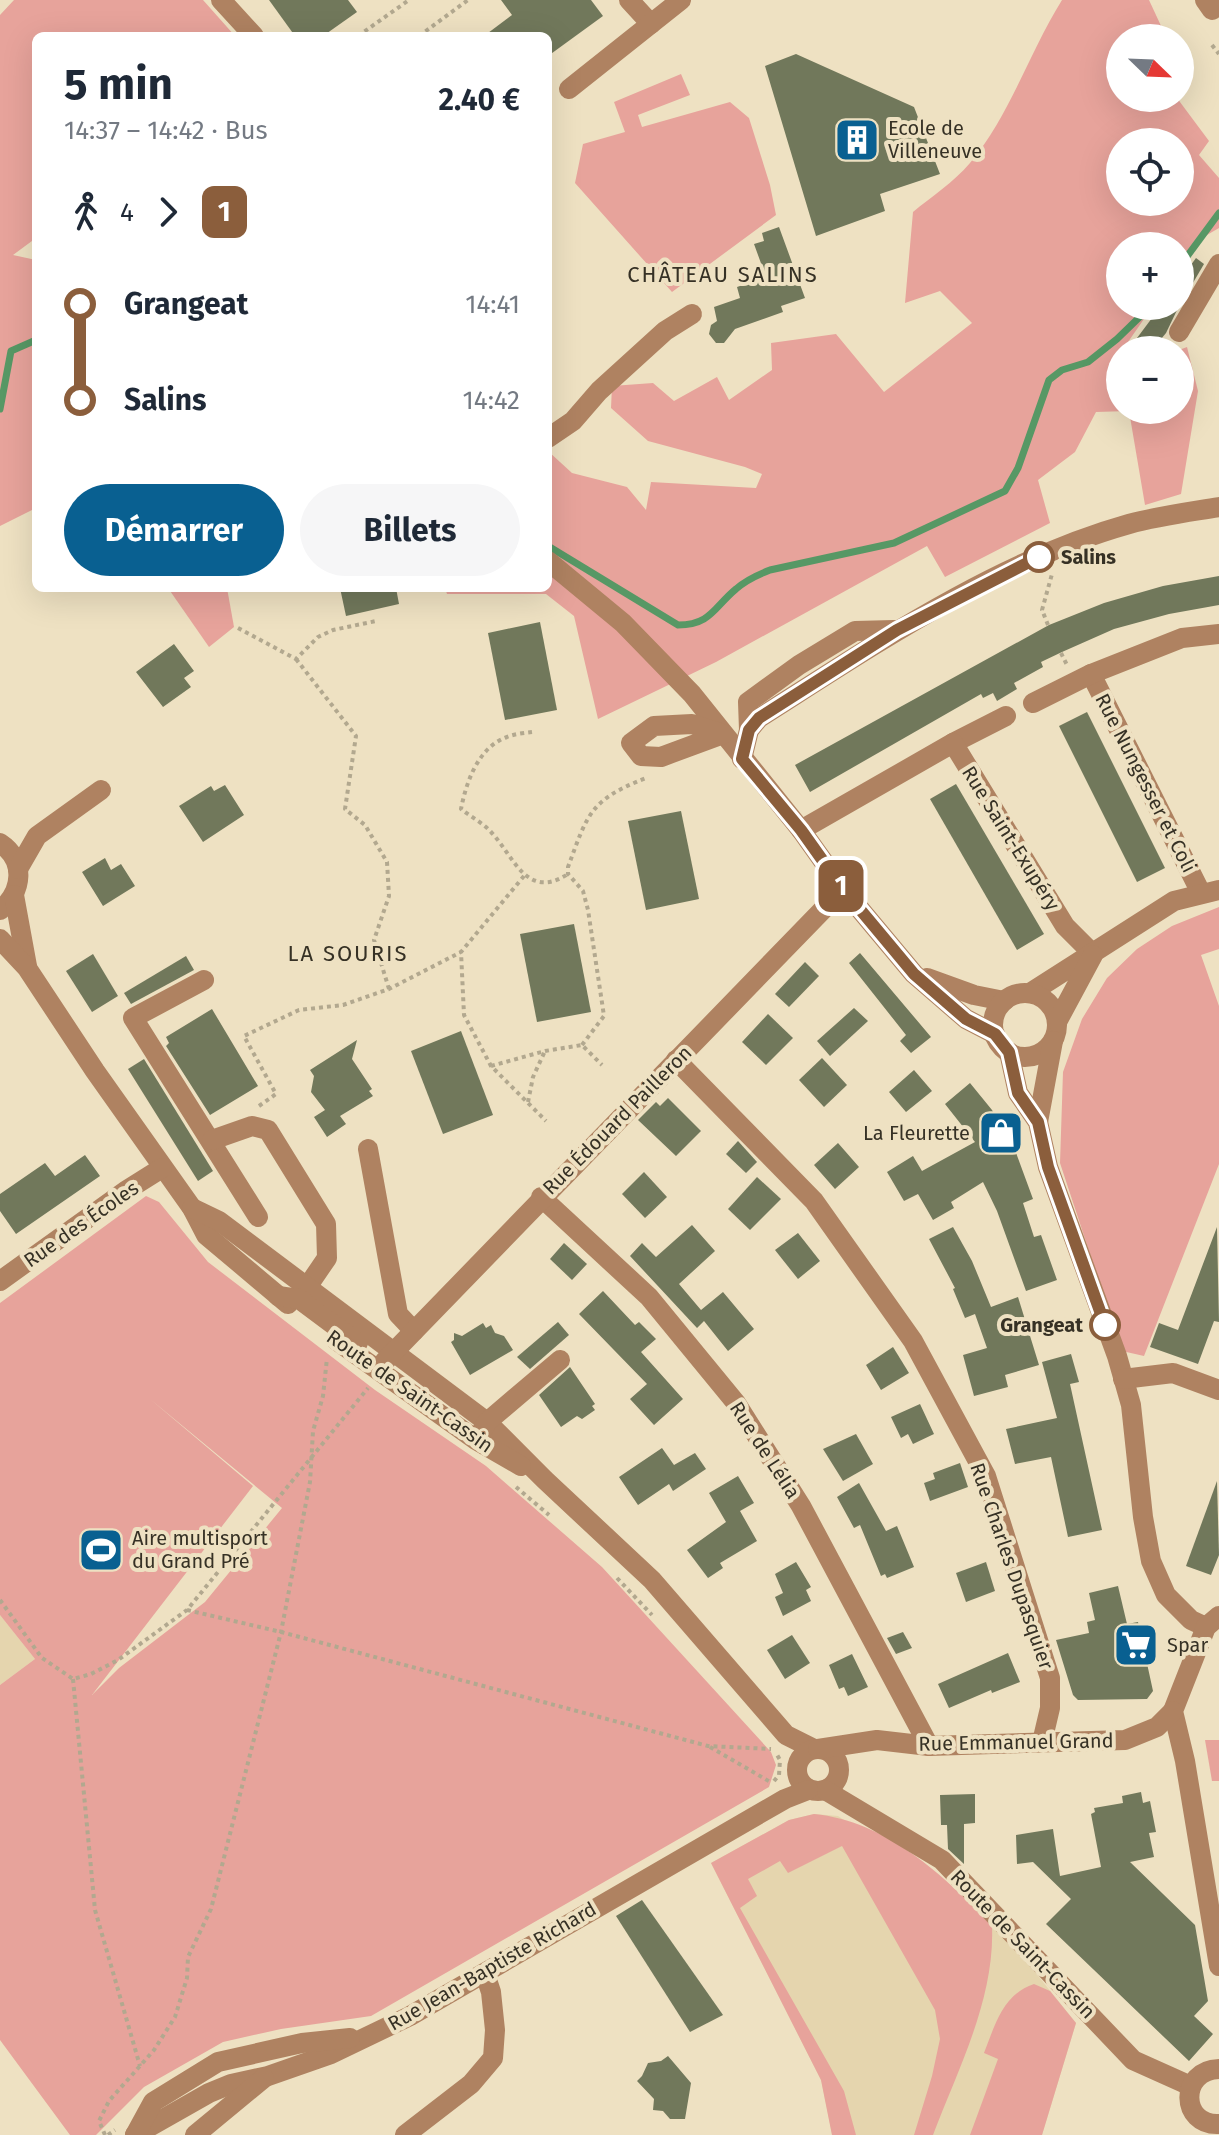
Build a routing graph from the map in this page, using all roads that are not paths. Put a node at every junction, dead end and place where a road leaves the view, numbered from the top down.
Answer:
1 (221, 0) edge
2 (629, 0) edge
3 (681, 0) edge
4 (1205, 0) edge
5 (1219, 5) edge
6 (651, 24) junction
7 (250, 32) edge
8 (569, 89) dead end
9 (1219, 264) edge
10 (692, 314) dead end
11 (1179, 332) dead end
12 (552, 435) edge
13 (1219, 507) edge
14 (552, 564) edge
15 (1219, 634) edge
16 (1091, 674) junction
17 (1033, 703) dead end
18 (1006, 716) dead end
19 (723, 734) junction
20 (953, 743) junction
21 (742, 759) junction
22 (101, 790) dead end
23 (801, 830) junction
24 (37, 836) junction
25 (0, 842) edge
26 (18, 869) junction
27 (843, 889) junction
28 (1210, 891) edge
29 (7, 902) edge
30 (0, 939) edge
31 (1093, 954) junction
32 (27, 968) junction
33 (914, 974) junction
34 (204, 980) dead end
35 (1030, 993) junction
36 (1004, 1001) junction
37 (1055, 1032) junction
38 (995, 1034) junction
39 (1009, 1052) junction
40 (676, 1060) junction
41 (1038, 1122) junction
42 (212, 1140) junction
43 (368, 1149) dead end
44 (162, 1168) junction
45 (541, 1197) junction
46 (192, 1208) junction
47 (258, 1217) dead end
48 (0, 1281) edge
49 (295, 1294) junction
50 (414, 1331) junction
51 (393, 1353) junction
52 (560, 1360) dead end
53 (1123, 1379) junction
54 (1219, 1390) edge
55 (487, 1422) junction
56 (476, 1440) junction
57 (545, 1480) junction
58 (1213, 1621) edge
59 (1173, 1711) junction
60 (1042, 1742) junction
61 (929, 1746) junction
62 (821, 1767) junction
63 (1214, 1892) edge
64 (1219, 1966) edge
65 (485, 1974) junction
66 (365, 2036) junction
67 (1219, 2069) edge
68 (268, 2076) junction
69 (1191, 2086) junction
70 (186, 2105) junction
71 (1211, 2127) edge
72 (135, 2135) edge
73 (163, 2135) edge
74 (195, 2135) edge
75 (405, 2135) edge

1 - 7 street
2 - 6 street
3 - 6 street
4 - 5 street
6 - 8 street
9 - 11 street
10 - 12 street
13 - 21 street
14 - 19 street
15 - 16 street, Rue Nungesser et Coli
16 - 17 street, Rue Nungesser et Coli
16 - 28 street, Rue Nungesser et Coli
18 - 20 street
19 - 19 street
19 - 21 street
20 - 23 street, Rue Saint-Exupéry
20 - 31 street, Rue Saint-Exupéry
21 - 23 street
22 - 24 street
23 - 27 street
24 - 25 street
24 - 26 street
25 - 26 street
26 - 29 street, Route de Saint-Cassin
27 - 33 street
27 - 40 street, Rue Édouard Pailleron
28 - 31 street
29 - 32 street, Route de Saint-Cassin
30 - 32 street, Route de Saint-Cassin
31 - 35 street
31 - 37 street
32 - 44 street, Route de Saint-Cassin
33 - 36 street
33 - 38 street
34 - 42 street
35 - 36 street
35 - 37 street
36 - 38 street
37 - 39 street
37 - 41 street
38 - 39 street
39 - 41 street
40 - 45 street, Rue Édouard Pailleron
40 - 60 street, Rue Charles Dupasquier
41 - 53 street
42 - 47 street
42 - 49 street
43 - 50 street
44 - 46 street, Route de Saint-Cassin
44 - 48 street, Rue des Écoles
45 - 50 street, Rue Édouard Pailleron
45 - 61 street, Rue de Lélia
46 - 49 street, Route de Saint-Cassin
46 - 49 street, Route de Saint-Cassin
49 - 51 street, Route de Saint-Cassin
49 - 56 street, Route de Saint-Cassin
50 - 51 street, Rue Édouard Pailleron
51 - 55 street, Route de Saint-Cassin
52 - 55 street
53 - 54 street
53 - 58 street
55 - 56 street
55 - 57 street, Route de Saint-Cassin
56 - 57 street, Route de Saint-Cassin
57 - 62 street, Route de Saint-Cassin
58 - 59 street
59 - 60 street, Rue Emmanuel Grand
59 - 63 street
60 - 61 street, Rue Emmanuel Grand
61 - 62 street, Rue Emmanuel Grand
62 - 65 street, Rue Jean-Baptiste Richard
62 - 69 street, Route de Saint-Cassin
63 - 64 street
65 - 66 street, Rue Jean-Baptiste Richard
65 - 75 street
66 - 68 street, Rue Jean-Baptiste Richard
66 - 72 street
67 - 69 street
68 - 70 street, Rue Jean-Baptiste Richard
68 - 74 street
69 - 71 street
70 - 72 street, Rue Jean-Baptiste Richard
70 - 73 street, Rue Jean-Baptiste Richard

